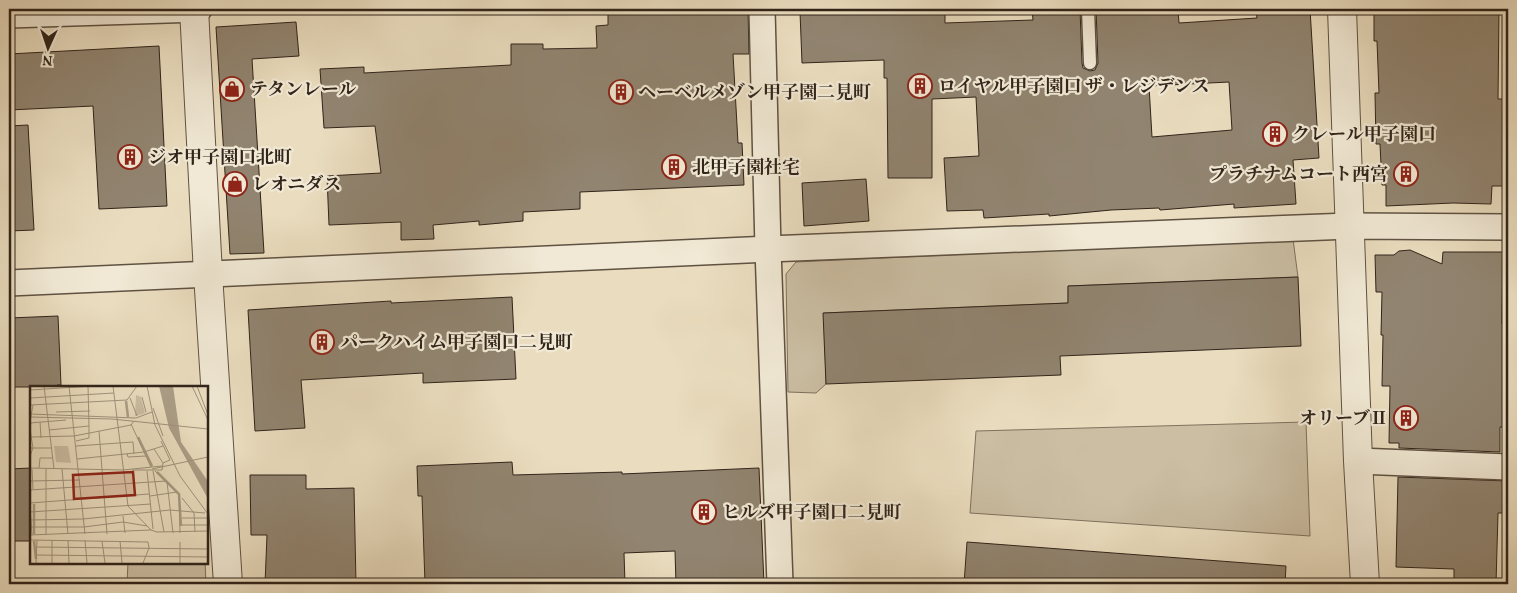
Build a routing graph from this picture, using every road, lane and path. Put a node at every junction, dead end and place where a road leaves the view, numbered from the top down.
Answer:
1 (194, 9) edge
2 (198, 9) edge
3 (762, 9) edge
4 (1088, 9) edge
5 (1342, 9) edge
6 (9, 16) edge
7 (1090, 63) dead end
8 (1349, 226) junction
9 (1508, 227) edge
10 (768, 250) junction
11 (208, 274) junction
12 (9, 283) edge
13 (1358, 461) junction
14 (1508, 467) edge
15 (228, 584) edge
16 (780, 584) edge
17 (1365, 584) edge

1 - 2 street
1 - 6 street
1 - 11 street
3 - 10 street
4 - 7 lane
5 - 8 street
8 - 9 street
8 - 10 street
8 - 13 street
10 - 11 street
10 - 16 street
11 - 12 street
11 - 15 street
13 - 14 street
13 - 17 street

